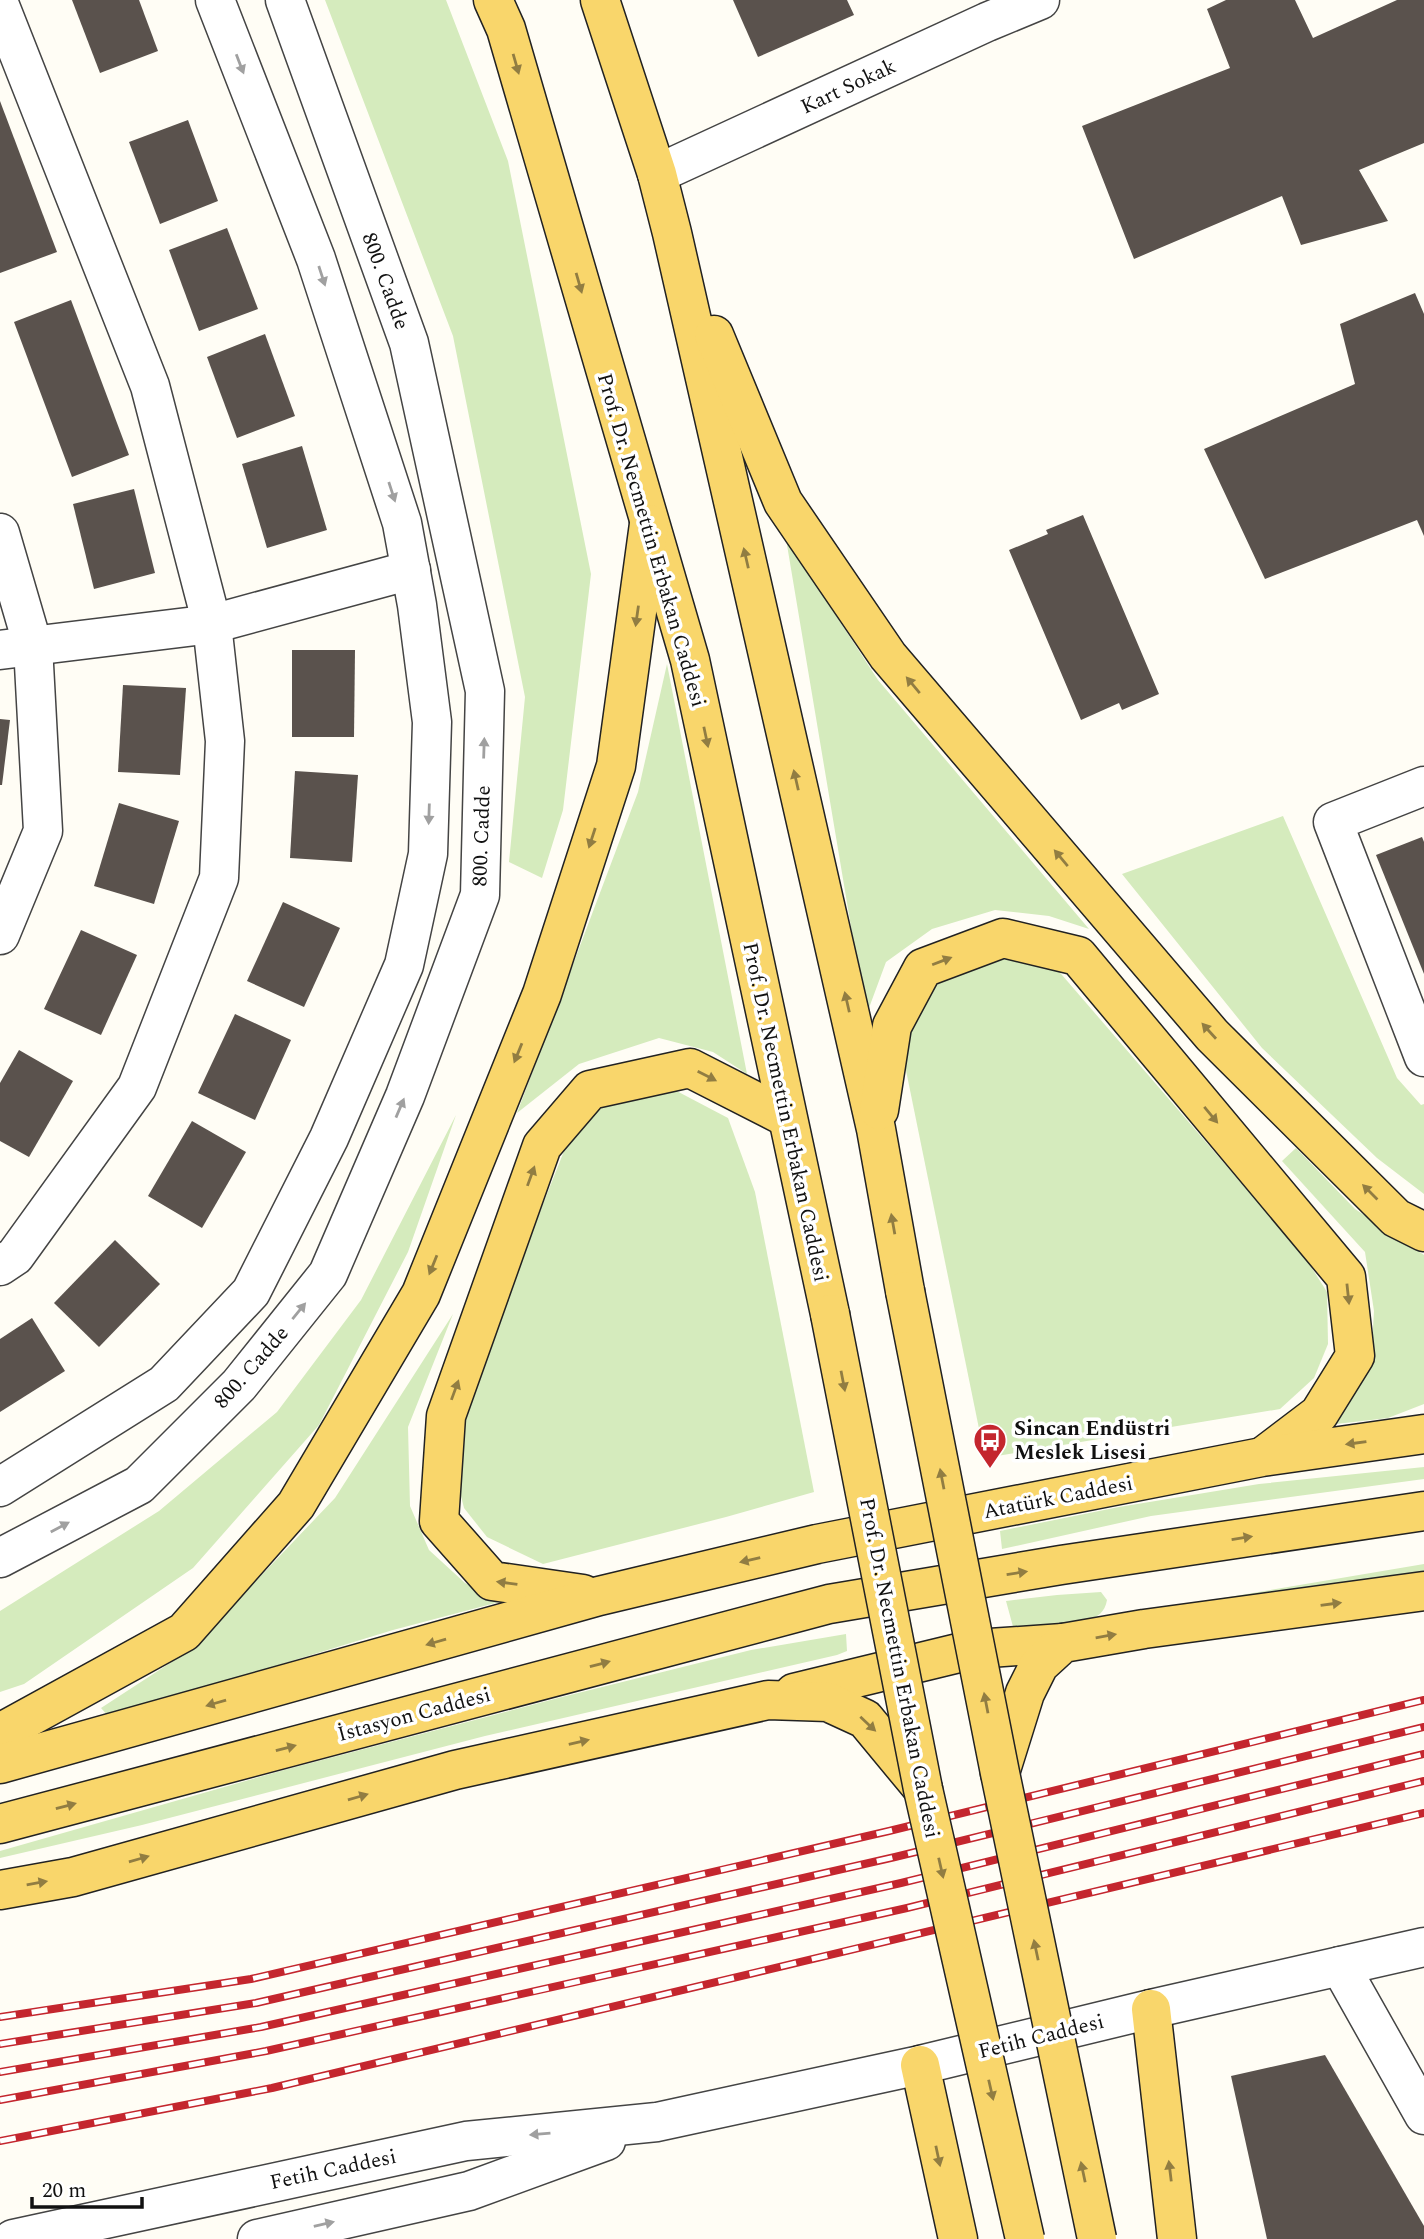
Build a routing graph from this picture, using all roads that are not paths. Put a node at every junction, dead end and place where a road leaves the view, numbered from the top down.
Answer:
1 (215, 0) edge
2 (285, 0) edge
3 (493, 0) edge
4 (600, 0) edge
5 (1040, 0) edge
6 (0, 6) edge
7 (657, 174) junction
8 (672, 233) junction
9 (649, 524) junction
10 (0, 533) edge
11 (411, 570) junction
12 (212, 624) junction
13 (16, 648) edge
14 (1424, 786) edge
15 (0, 935) edge
16 (1424, 1057) edge
17 (786, 1117) junction
18 (876, 1129) junction
19 (1424, 1232) edge
20 (0, 1266) edge
21 (1424, 1434) edge
22 (1262, 1457) junction
23 (0, 1487) edge
24 (1424, 1511) edge
25 (0, 1558) edge
26 (1424, 1591) edge
27 (599, 1596) junction
28 (1063, 1643) junction
29 (975, 1649) junction
30 (899, 1668) junction
31 (768, 1700) junction
32 (0, 1733) edge
33 (0, 1764) edge
34 (1000, 1773) junction
35 (923, 1789) junction
36 (0, 1824) edge
37 (0, 1890) edge
38 (1424, 1947) edge
39 (1340, 1966) junction
40 (1151, 2009) junction
41 (920, 2065) junction
42 (1424, 2115) edge
43 (657, 2122) junction
44 (13, 2239) edge
45 (257, 2239) edge
46 (958, 2239) edge
47 (1025, 2239) edge
48 (1097, 2239) edge
49 (1177, 2239) edge

1 -> 11 street
25 -> 2 street, 800. Cadde
3 -> 9 main road, Prof. Dr. Necmettin Erbakan Caddesi
4 - 7 main road
5 - 7 street, Kart Sokak
6 - 12 street
7 - 8 main road
18 -> 8 main road
19 -> 8 main road
9 -> 17 main road, Prof. Dr. Necmettin Erbakan Caddesi
9 -> 32 main road
10 - 13 street
11 - 12 street
11 -> 23 street
12 - 13 street
12 - 20 street
13 - 15 street
14 - 16 street
27 -> 17 main road
17 -> 30 main road, Prof. Dr. Necmettin Erbakan Caddesi, bridge
18 -> 22 main road
29 -> 18 main road, bridge
21 -> 22 main road, Atatürk Caddesi
22 -> 27 main road, Atatürk Caddesi
36 -> 24 main road, İstasyon Caddesi
28 -> 26 main road
27 -> 33 main road
28 - 29 main road
28 - 34 main road
29 - 30 main road
34 -> 29 main road, bridge
30 - 31 main road
30 - 35 main road, Prof. Dr. Necmettin Erbakan Caddesi, bridge
31 -> 35 main road
37 -> 31 main road
48 -> 34 main road, bridge
35 -> 47 main road, Prof. Dr. Necmettin Erbakan Caddesi, bridge
38 - 39 street, Fetih Caddesi
39 - 40 street, Fetih Caddesi
39 - 42 street
40 - 41 street, Fetih Caddesi
49 -> 40 main road
41 - 43 street, Fetih Caddesi
41 -> 46 main road
43 -> 44 street, Fetih Caddesi
45 -> 43 street, Fetih Caddesi

